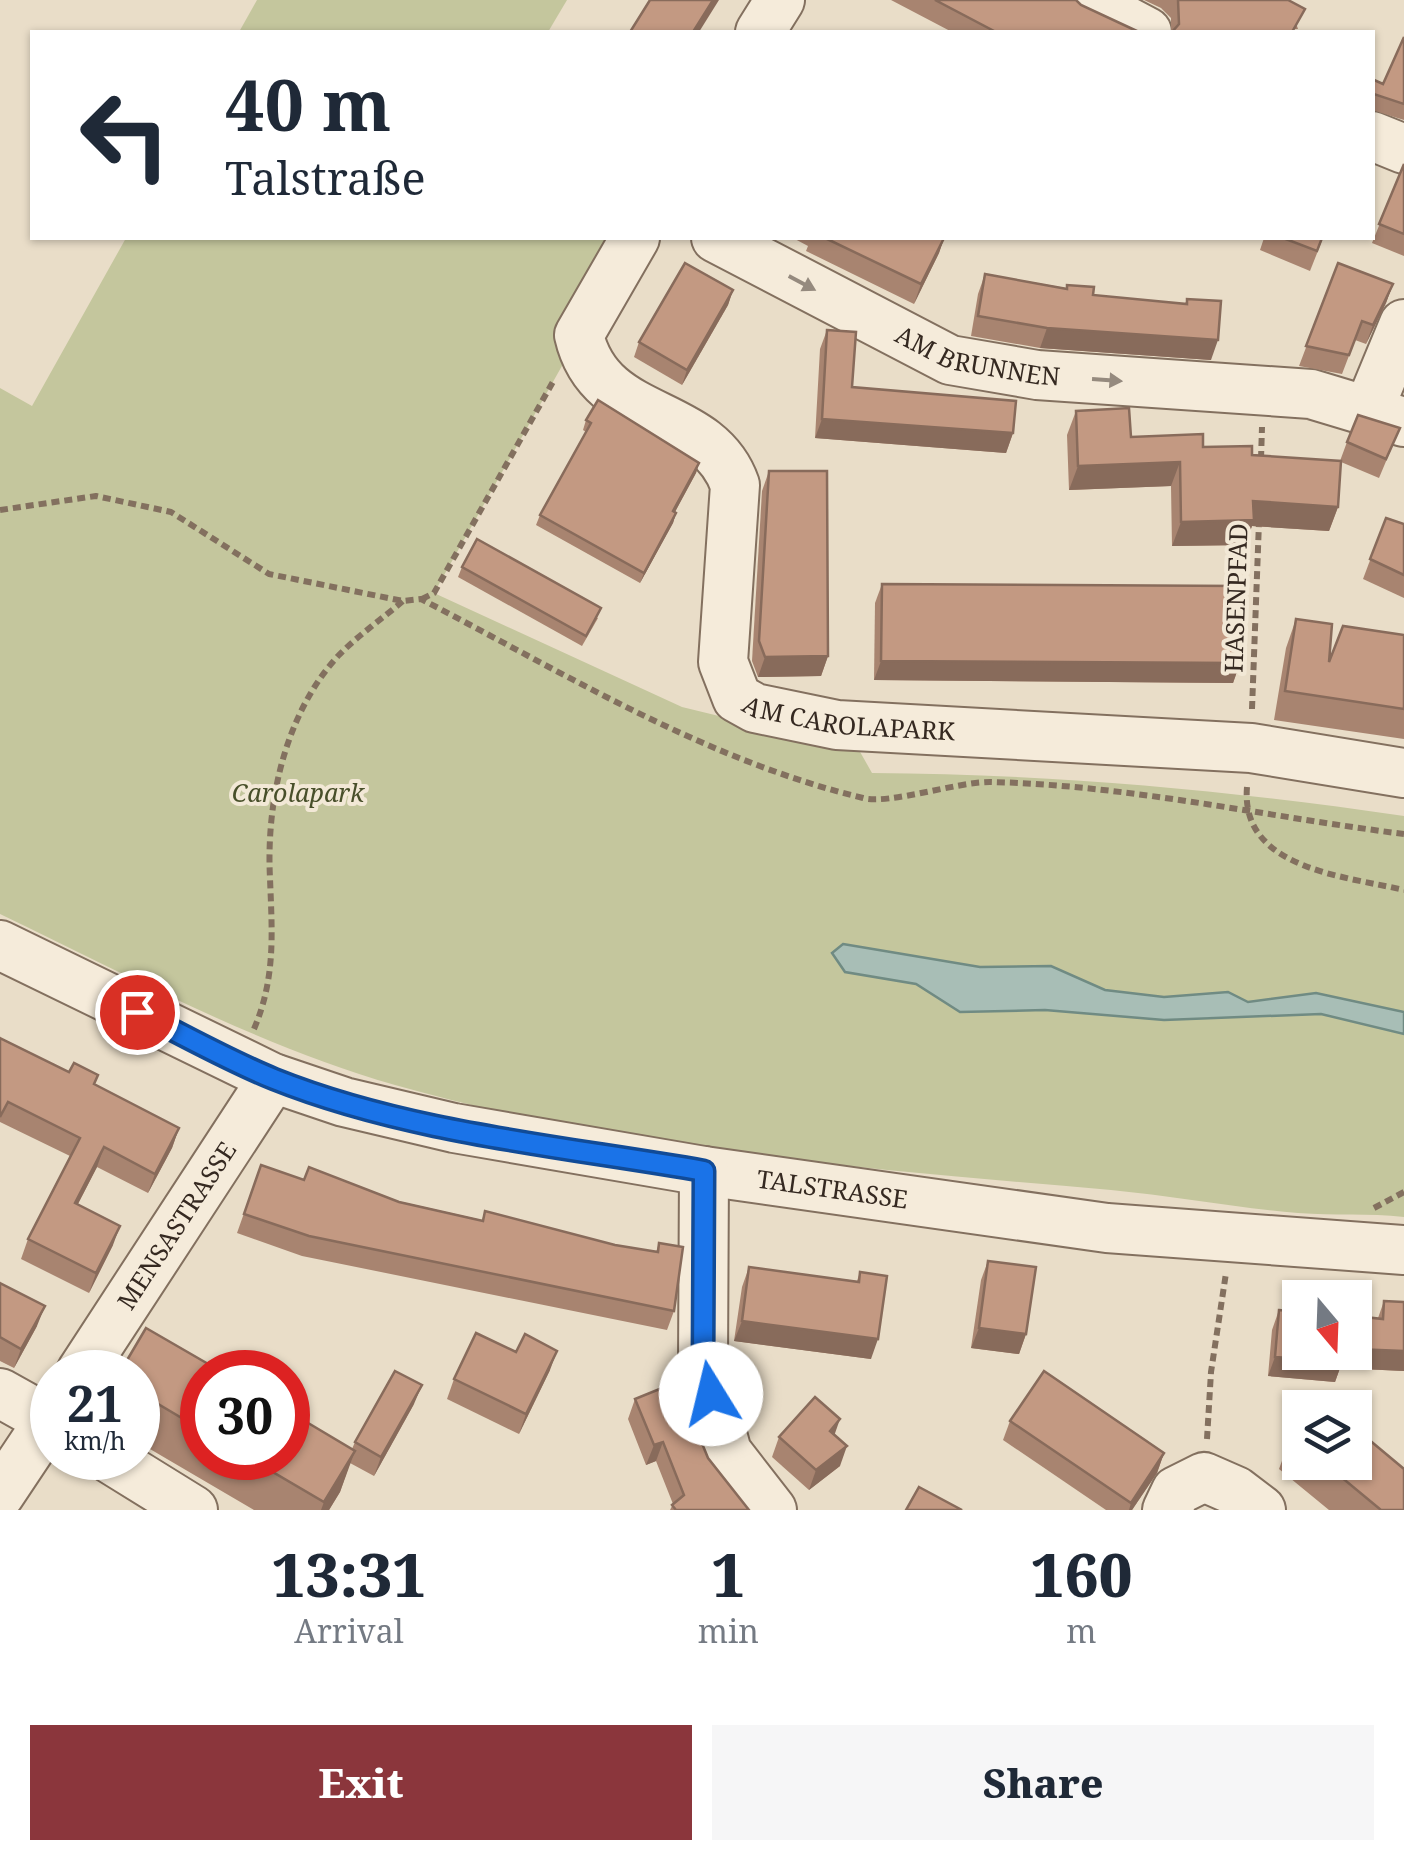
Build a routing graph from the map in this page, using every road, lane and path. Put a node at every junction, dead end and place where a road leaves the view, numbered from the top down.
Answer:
1 (780, 0) edge
2 (1087, 0) edge
3 (761, 30) edge
4 (1143, 30) edge
5 (1375, 137) edge
6 (1404, 149) edge
7 (634, 240) edge
8 (720, 240) edge
9 (1404, 324) edge
10 (580, 334) junction
11 (1263, 391) junction
12 (1386, 417) edge
13 (1261, 466) edge
14 (1260, 504) edge
15 (421, 600) dead end
16 (403, 601) dead end
17 (1251, 748) junction
18 (1404, 772) edge
19 (1245, 812) dead end
20 (1404, 890) edge
21 (0, 945) edge
22 (256, 1070) junction
23 (704, 1171) junction
24 (1404, 1192) edge
25 (1372, 1209) dead end
26 (1231, 1239) junction
27 (1404, 1250) edge
28 (94, 1350) edge
29 (0, 1393) edge
30 (30, 1409) edge
31 (30, 1451) edge
32 (1204, 1477) junction
33 (145, 1480) edge
34 (0, 1494) edge
35 (193, 1510) edge
36 (772, 1510) edge
37 (1167, 1510) edge
38 (1261, 1510) edge

1 - 3 street
2 - 4 street
5 - 6 street
7 - 10 street
8 -> 11 street, AM BRUNNEN
9 - 12 street
10 - 15 path
10 - 17 street, AM CAROLAPARK
11 - 12 street, AM BRUNNEN
11 - 13 path
14 - 17 path, HASENPFAD
16 - 22 path
17 - 18 street, AM CAROLAPARK
19 - 20 path
21 - 22 street, TALSTRASSE
22 - 23 street, TALSTRASSE
22 - 28 street, MENSASTRASSE
23 - 26 street, TALSTRASSE
23 - 36 street
24 - 25 path
26 - 27 street, TALSTRASSE
26 - 32 path
29 - 30 street
31 - 34 street
32 - 37 street
32 - 38 street
33 - 35 street

